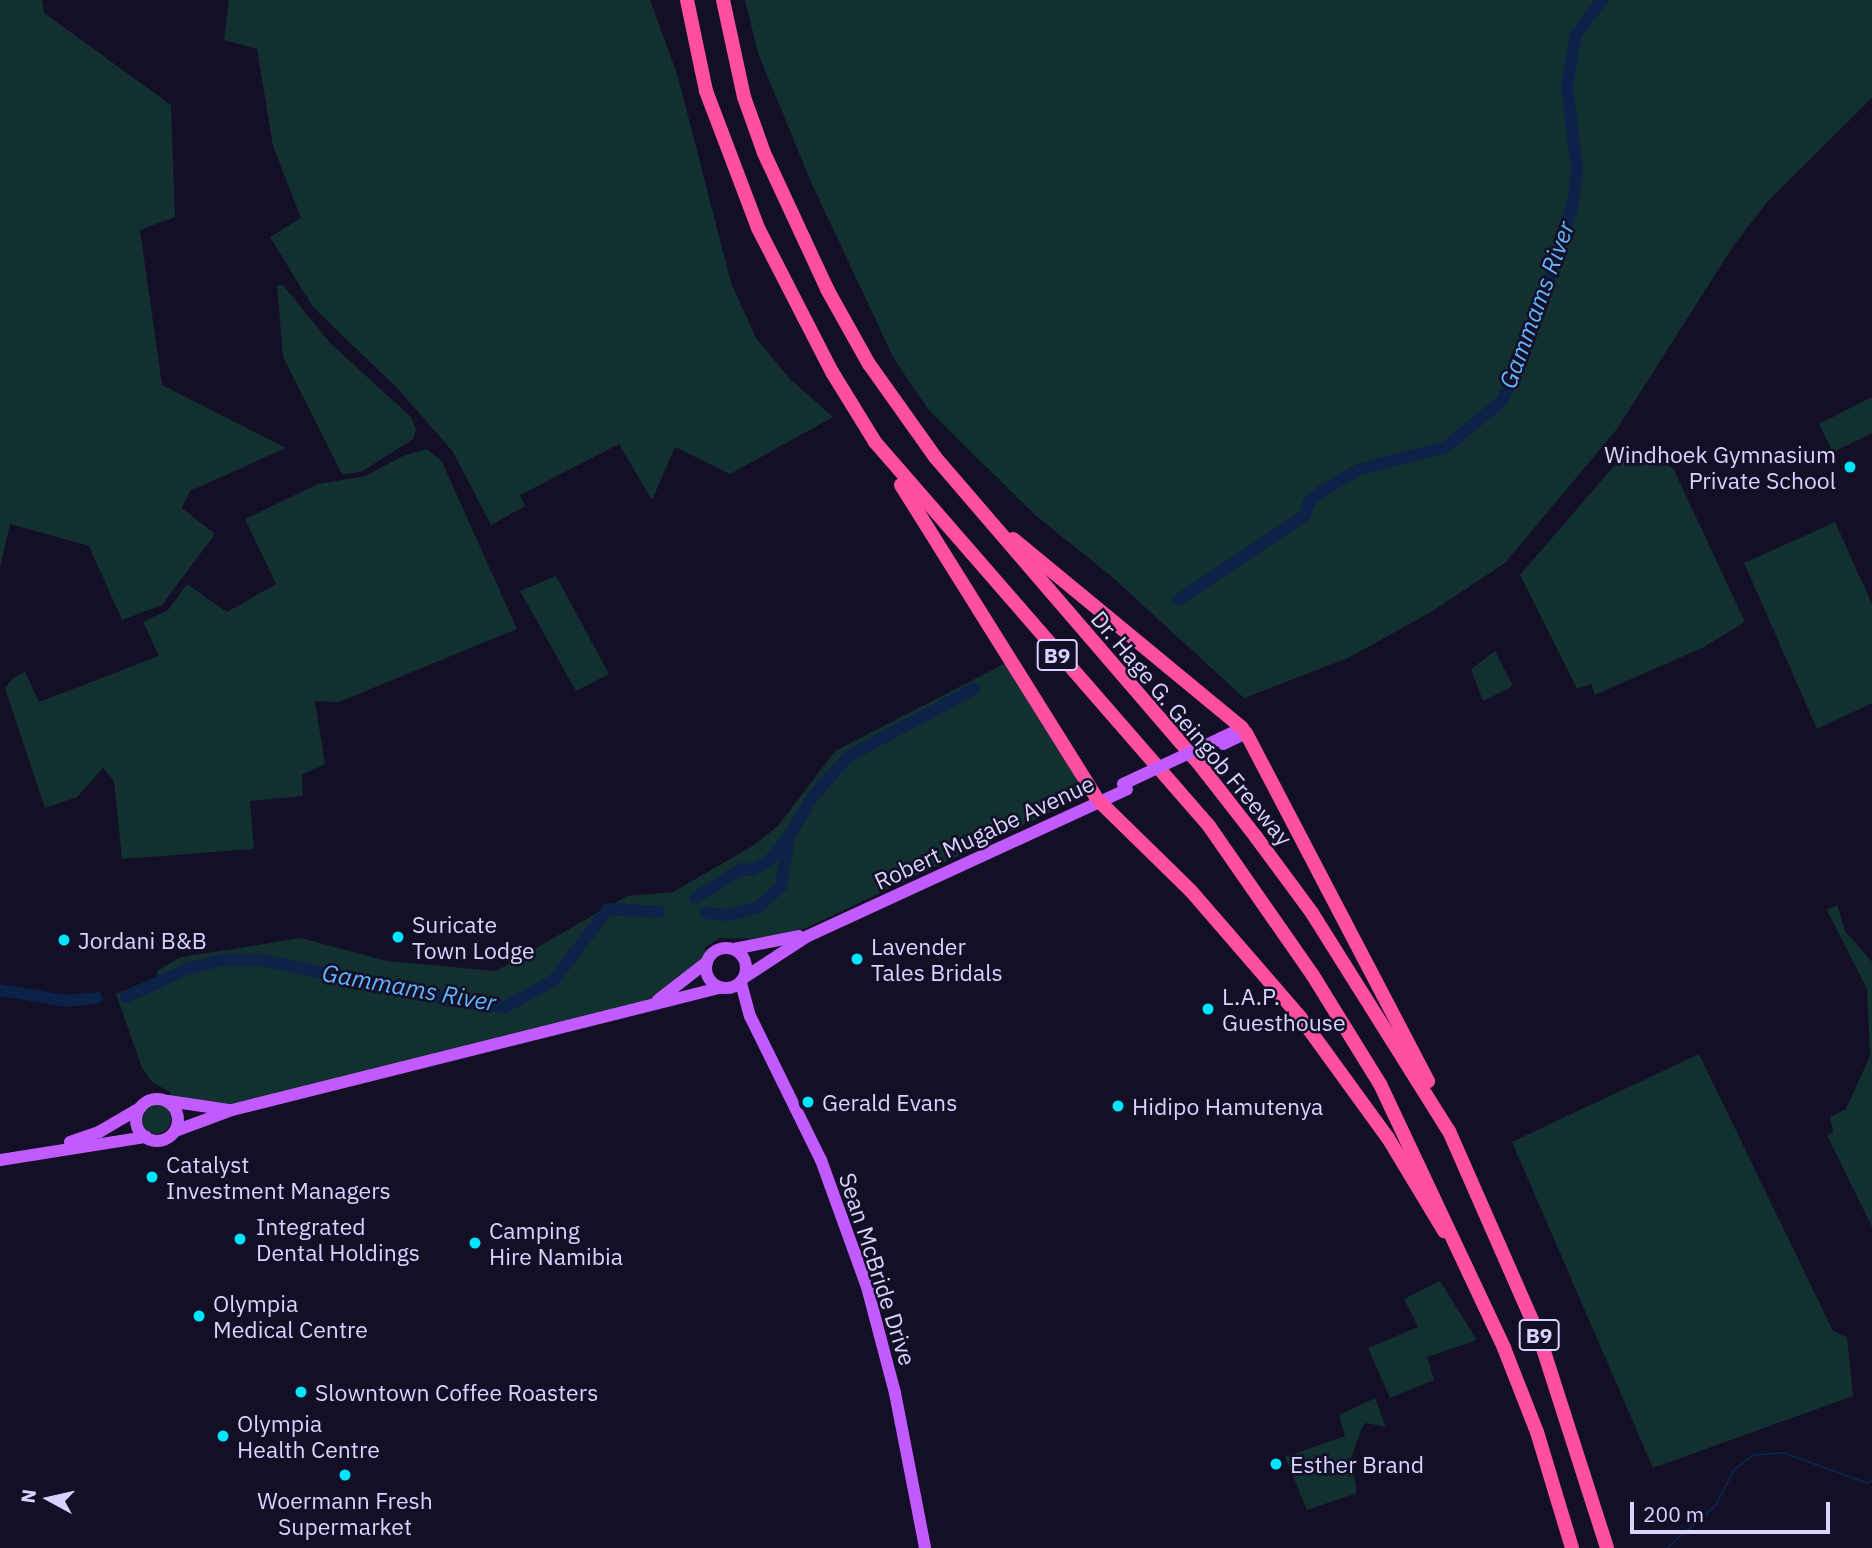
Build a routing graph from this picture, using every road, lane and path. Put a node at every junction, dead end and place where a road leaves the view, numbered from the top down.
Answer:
1 (687, 0) edge
2 (723, 0) edge
3 (875, 442) junction
4 (983, 514) junction
5 (1244, 731) junction
6 (1098, 799) junction
7 (734, 949) junction
8 (707, 962) junction
9 (743, 980) junction
10 (722, 988) junction
11 (652, 1004) junction
12 (751, 1016) junction
13 (168, 1101) junction
14 (140, 1108) junction
15 (232, 1110) junction
16 (175, 1131) junction
17 (1448, 1131) junction
18 (152, 1139) junction
19 (40, 1152) junction
20 (0, 1160) edge
21 (1477, 1287) junction
22 (925, 1548) edge
23 (1572, 1548) edge
24 (1607, 1548) edge

1 - 3 highway, B9
2 - 4 highway, Dr. Hage G. Geingob Freeway / B9
3 - 6 highway
3 - 21 highway, B9
4 - 5 highway
4 - 17 highway, Dr. Hage G. Geingob Freeway / B9
5 - 6 main road, Robert Mugabe Avenue
5 - 17 highway
6 - 7 main road, Robert Mugabe Avenue
6 - 9 main road, Robert Mugabe Avenue
6 - 21 highway
7 - 8 main road
7 - 9 main road
8 - 10 main road
8 - 11 main road
9 - 10 main road
9 - 12 main road, Sean McBride Drive
10 - 11 main road
10 - 12 main road, Sean McBride Drive
11 - 15 main road
12 - 22 main road, Sean McBride Drive
13 - 14 main road
13 - 15 main road
13 - 16 main road
14 - 18 main road
14 - 19 main road
15 - 16 main road
16 - 18 main road
17 - 24 highway, Dr. Hage G. Geingob Freeway / B9
18 - 19 main road
19 - 20 main road
21 - 23 highway, B9

